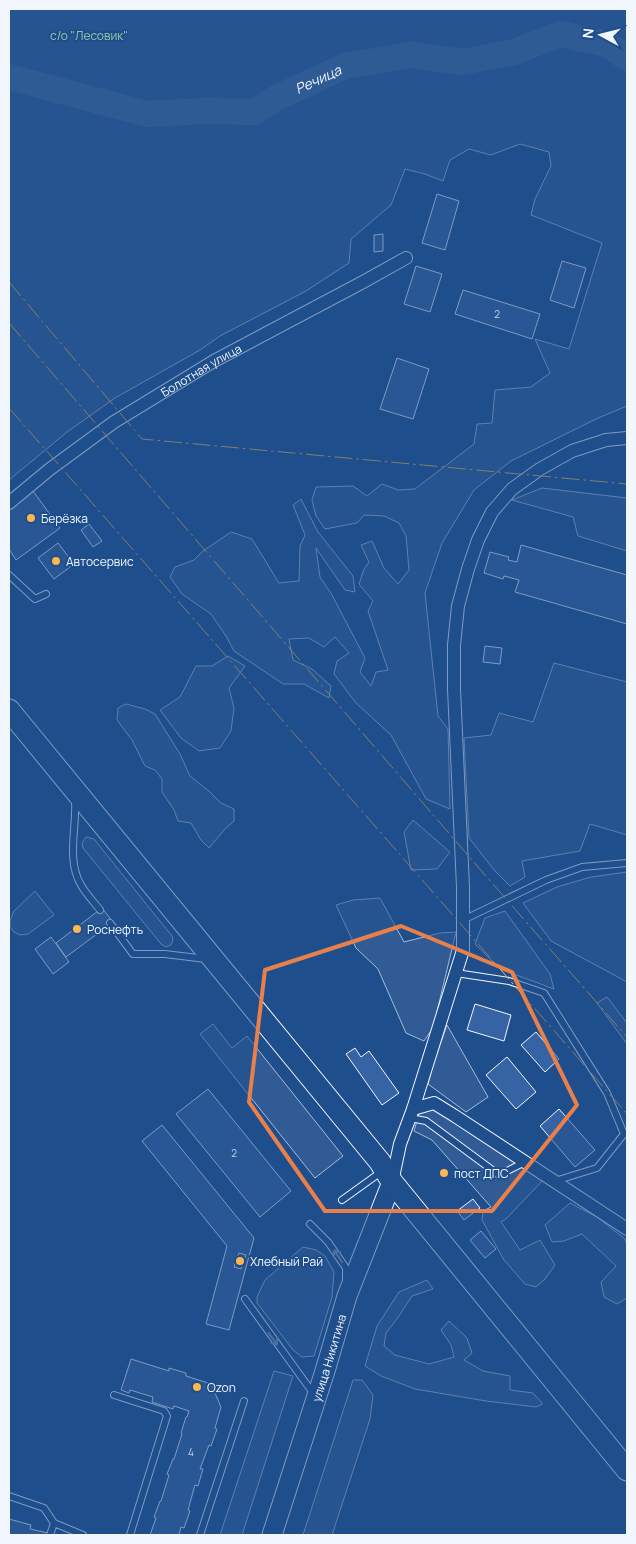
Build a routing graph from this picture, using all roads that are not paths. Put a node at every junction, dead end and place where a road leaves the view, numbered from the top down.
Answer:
1 (406, 258) dead end
2 (627, 438) edge
3 (9, 503) edge
4 (9, 576) edge
5 (46, 594) dead end
6 (9, 710) edge
7 (75, 792) junction
8 (627, 863) edge
9 (100, 910) dead end
10 (463, 920) junction
11 (110, 924) dead end
12 (214, 960) junction
13 (456, 973) junction
14 (411, 1114) junction
15 (525, 1162) junction
16 (389, 1176) junction
17 (553, 1181) junction
18 (342, 1200) dead end
19 (310, 1224) dead end
20 (627, 1229) edge
21 (347, 1296) junction
22 (244, 1299) dead end
23 (114, 1395) dead end
24 (316, 1397) junction
25 (244, 1401) dead end
26 (627, 1470) edge
27 (9, 1496) edge
28 (54, 1522) junction
29 (50, 1535) edge
30 (83, 1535) edge
31 (130, 1535) edge
32 (200, 1535) edge
33 (272, 1535) edge

1 - 3 street, Болотная улица
2 - 10 street
4 - 5 lane
6 - 7 highway
7 - 9 lane
7 - 12 highway
8 - 10 lane
10 - 13 street
11 - 12 lane
12 - 16 highway
13 - 14 street
13 - 17 lane
14 - 15 street
14 - 15 lane
14 - 16 street
15 - 17 street
16 - 18 lane
16 - 21 main road, улица Никитина
16 - 26 highway
17 - 20 street
21 -> 19 lane
21 - 24 main road, улица Никитина
22 -> 24 lane
23 - 31 lane
24 - 33 main road, улица Никитина
25 - 32 lane
27 - 28 lane
28 - 29 lane
28 - 30 lane

